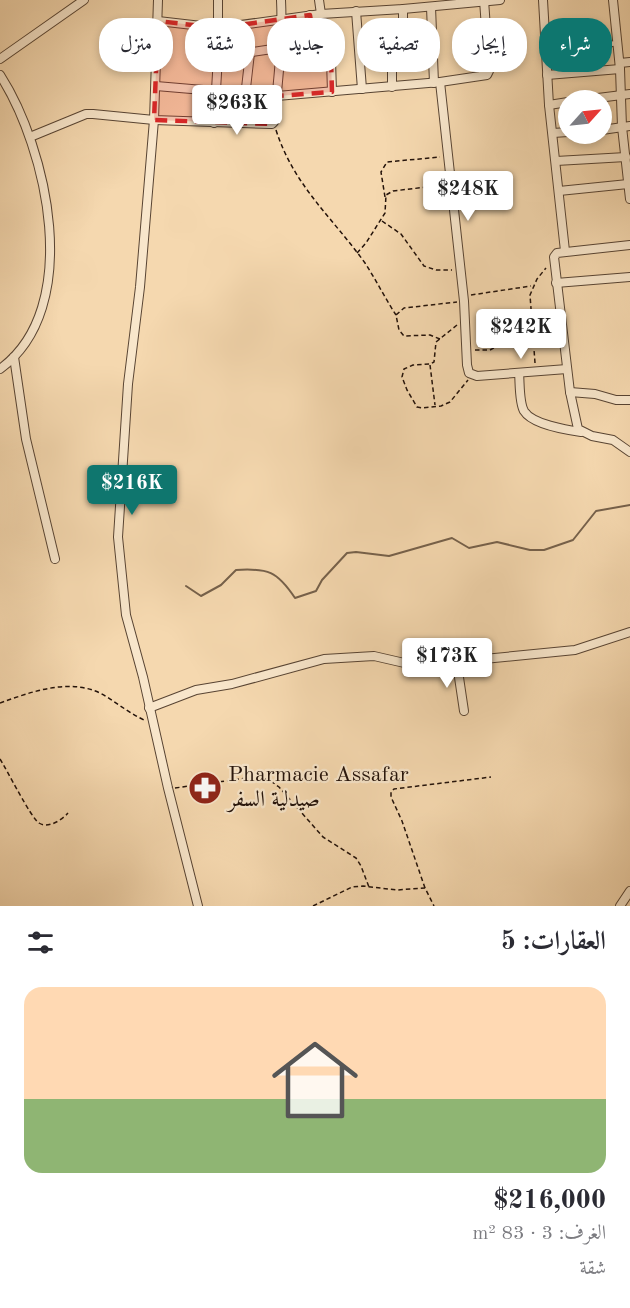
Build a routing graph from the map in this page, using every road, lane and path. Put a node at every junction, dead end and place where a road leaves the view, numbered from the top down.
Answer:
1 (158, 0) edge
2 (218, 0) edge
3 (281, 0) edge
4 (319, 0) edge
5 (368, 0) edge
6 (500, 0) edge
7 (543, 0) edge
8 (614, 0) edge
9 (81, 1) edge
10 (484, 1) edge
11 (400, 6) edge
12 (431, 7) junction
13 (367, 10) junction
14 (356, 11) junction
15 (321, 14) junction
16 (310, 15) junction
17 (158, 18) edge
18 (219, 18) edge
19 (282, 18) edge
20 (289, 18) edge
21 (310, 18) edge
22 (432, 18) edge
23 (618, 43) junction
24 (612, 44) edge
25 (0, 59) edge
26 (630, 62) edge
27 (620, 66) junction
28 (156, 72) edge
29 (217, 72) edge
30 (248, 72) edge
31 (278, 72) edge
32 (331, 72) edge
33 (392, 72) edge
34 (436, 72) edge
35 (0, 75) edge
36 (547, 75) junction
37 (437, 83) junction
38 (156, 86) junction
39 (392, 87) junction
40 (362, 89) junction
41 (215, 91) junction
42 (332, 92) junction
43 (625, 95) edge
44 (277, 96) junction
45 (558, 104) edge
46 (549, 105) junction
47 (154, 120) junction
48 (214, 123) junction
49 (242, 123) junction
50 (273, 123) junction
51 (626, 127) edge
52 (553, 133) junction
53 (558, 133) edge
54 (30, 137) junction
55 (448, 156) junction
56 (627, 158) edge
57 (556, 161) junction
58 (451, 184) junction
59 (559, 191) junction
60 (629, 191) edge
61 (385, 198) junction
62 (381, 220) junction
63 (630, 245) edge
64 (565, 252) junction
65 (357, 253) junction
66 (554, 257) junction
67 (460, 269) junction
68 (630, 277) edge
69 (556, 283) junction
70 (532, 286) junction
71 (463, 299) junction
72 (396, 315) junction
73 (465, 319) junction
74 (533, 333) junction
75 (440, 339) junction
76 (467, 350) junction
77 (14, 357) junction
78 (430, 364) junction
79 (0, 369) edge
80 (567, 369) junction
81 (536, 372) junction
82 (519, 373) junction
83 (472, 375) junction
84 (570, 392) junction
85 (630, 400) edge
86 (436, 407) junction
87 (581, 432) junction
88 (630, 452) edge
89 (56, 559) dead end
90 (630, 632) edge
91 (457, 663) junction
92 (0, 704) edge
93 (149, 708) junction
94 (464, 711) dead end
95 (153, 724) junction
96 (0, 759) edge
97 (491, 777) dead end
98 (168, 788) junction
99 (68, 813) dead end
100 (369, 887) junction
101 (425, 888) junction
102 (630, 891) edge
103 (198, 906) edge
104 (314, 906) edge
105 (434, 906) edge
106 (620, 906) edge

1 - 17 street
2 - 18 street
3 - 19 street
4 - 15 street
5 - 13 street
6 - 10 street
7 - 36 street
8 - 23 street
9 - 25 street
10 - 12 street
10 - 37 street
11 - 12 street
11 - 13 street
12 - 22 street
13 - 14 street
14 - 15 street
14 - 40 street
15 - 16 street
16 - 20 street
16 - 21 street
23 - 24 lane
23 - 27 street
26 - 27 street
27 - 36 street
27 - 43 street
28 - 38 street
29 - 41 street
30 - 49 street
31 - 44 street
32 - 42 street
33 - 39 street
34 - 37 street
35 - 54 street
36 - 46 street
37 - 39 street
37 - 55 street
38 - 41 street
38 - 47 street
39 - 40 street
40 - 42 street
41 - 48 street
42 - 44 street
43 - 51 street
44 - 50 street
45 - 46 street
46 - 52 street
47 - 48 street
47 - 54 street
47 - 93 street
48 - 49 street
49 - 50 street
50 - 65 path
51 - 56 street
52 - 53 street
52 - 57 street
54 - 77 street
55 - 58 street
55 - 61 path
56 - 57 street
56 - 60 street
57 - 59 street
58 - 61 path
58 - 67 street
59 - 60 street
59 - 64 street
61 - 62 path
62 - 65 path
62 - 67 path
63 - 64 street
64 - 66 street
65 - 72 path
66 - 69 street
66 - 70 path
67 - 71 street
68 - 69 street
69 - 80 street
70 - 71 path
70 - 74 path
71 - 72 path
71 - 73 street
72 - 75 path
73 - 75 path
73 - 76 street
74 - 76 path
74 - 81 path
75 - 78 path
76 - 83 street
77 - 79 street
77 - 89 street
78 - 86 path
78 - 86 path
80 - 81 street
80 - 84 street
81 - 82 street
82 - 83 street
82 - 87 street
83 - 86 path
84 - 85 street
84 - 87 street
87 - 88 street
90 - 91 street
91 - 93 street
91 - 94 street
92 - 95 path
93 - 95 street
95 - 98 street
96 - 99 path
97 - 101 path
98 - 100 path
98 - 103 street
100 - 101 path
100 - 104 path
101 - 105 path
102 - 106 street

